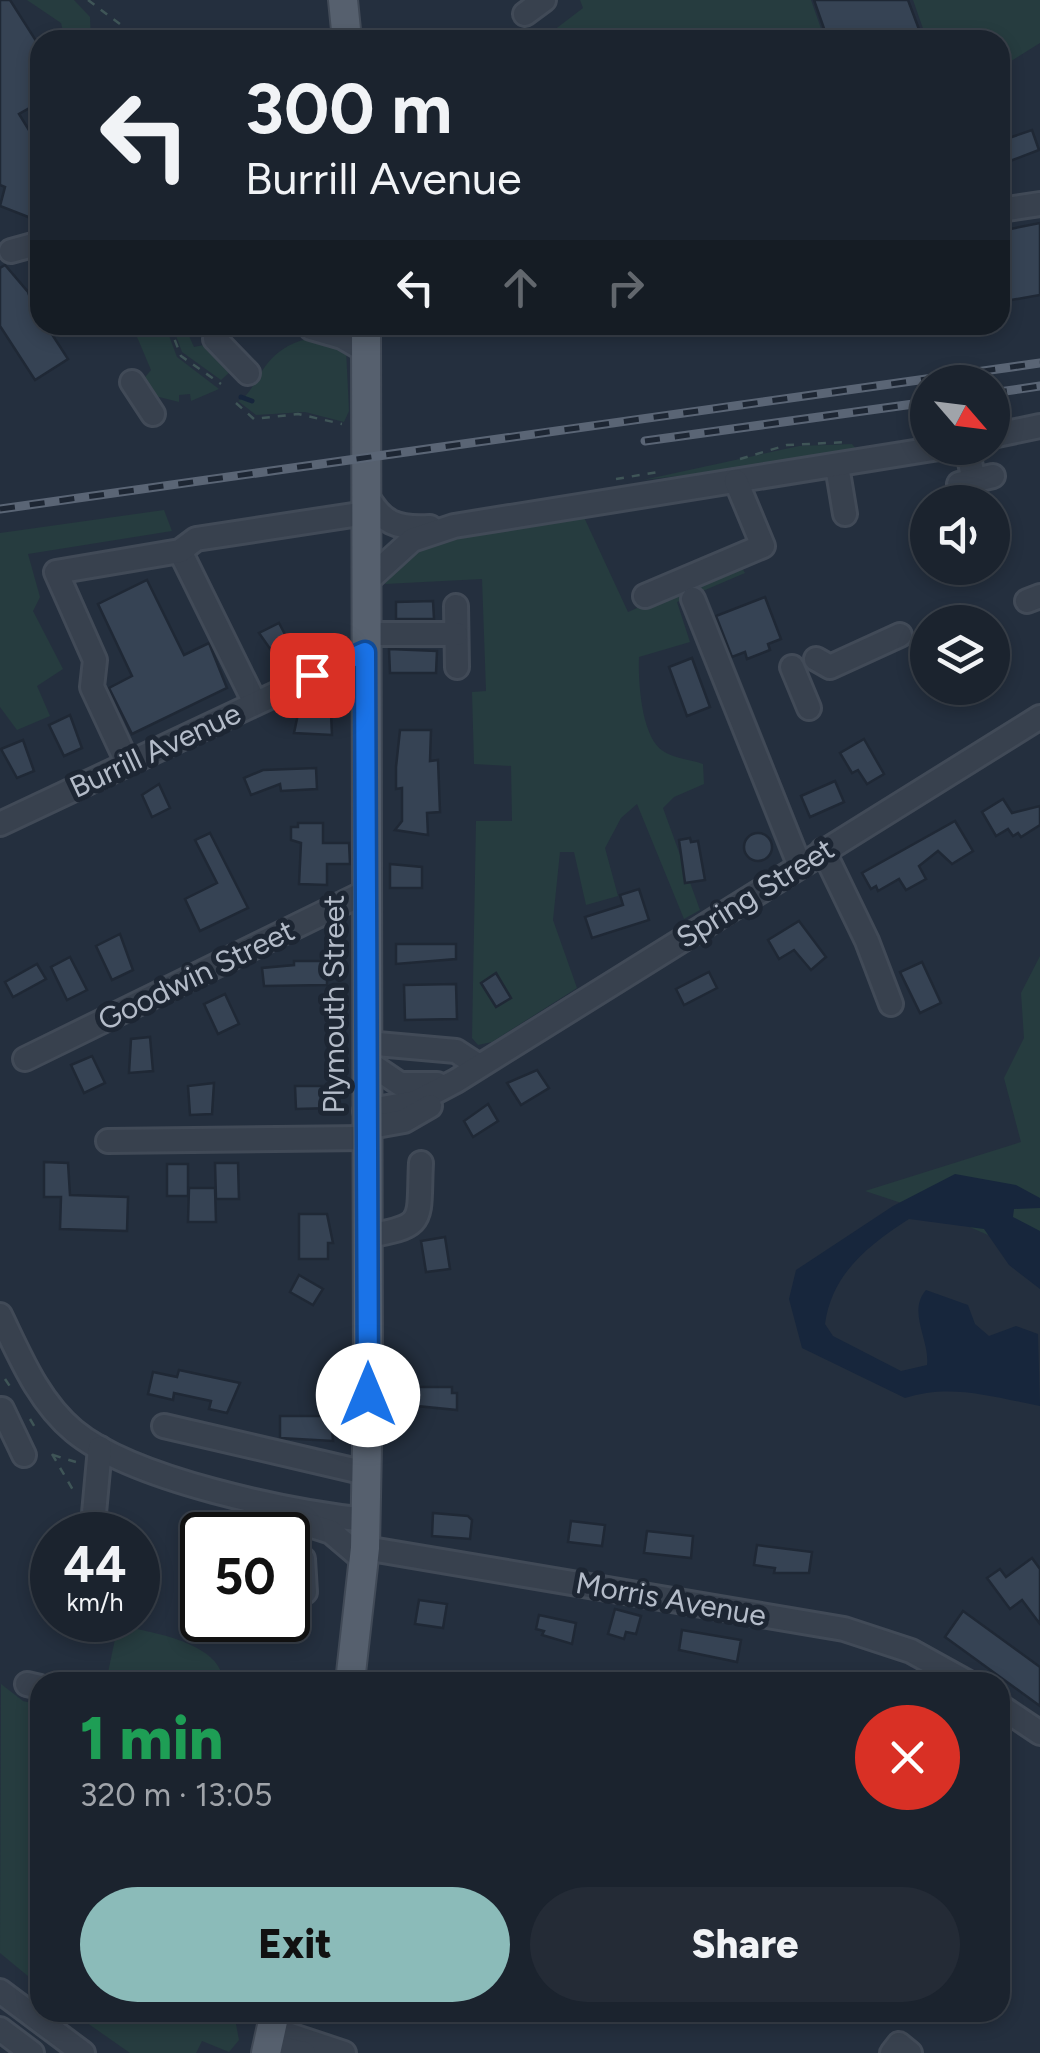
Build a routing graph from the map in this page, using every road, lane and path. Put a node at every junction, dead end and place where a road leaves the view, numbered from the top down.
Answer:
1 (88, 0) edge
2 (342, 2) edge
3 (128, 30) edge
4 (346, 30) edge
5 (1040, 204) edge
6 (1010, 208) edge
7 (30, 246) edge
8 (10, 251) dead end
9 (172, 335) edge
10 (369, 335) edge
11 (215, 338) dead end
12 (248, 373) dead end
13 (132, 382) dead end
14 (222, 384) dead end
15 (236, 404) dead end
16 (153, 414) dead end
17 (351, 425) dead end
18 (1040, 426) edge
19 (1010, 432) edge
20 (910, 453) edge
21 (971, 465) edge
22 (837, 466) junction
23 (975, 480) dead end
24 (736, 481) junction
25 (366, 504) junction
26 (843, 507) dead end
27 (454, 526) junction
28 (180, 551) junction
29 (367, 581) junction
30 (646, 596) dead end
31 (693, 599) dead end
32 (456, 606) dead end
33 (456, 634) junction
34 (900, 636) dead end
35 (365, 643) junction
36 (816, 660) dead end
37 (457, 666) dead end
38 (792, 667) dead end
39 (255, 703) junction
40 (809, 708) dead end
41 (1040, 718) edge
42 (127, 762) junction
43 (0, 824) edge
44 (823, 850) junction
45 (799, 864) junction
46 (366, 892) junction
47 (891, 1004) dead end
48 (366, 1052) junction
49 (25, 1058) dead end
50 (469, 1073) junction
51 (365, 1126) junction
52 (108, 1141) dead end
53 (421, 1163) dead end
54 (367, 1236) junction
55 (0, 1315) edge
56 (9, 1356) edge
57 (2, 1409) edge
58 (164, 1426) dead end
59 (24, 1455) dead end
60 (94, 1457) junction
61 (136, 1463) junction
62 (366, 1473) junction
63 (84, 1512) edge
64 (92, 1512) edge
65 (365, 1543) junction
66 (351, 1672) edge
67 (949, 1672) edge
68 (1010, 1713) edge
69 (1040, 1734) edge
70 (0, 1991) edge
71 (30, 2014) edge
72 (41, 2022) edge
73 (0, 2029) edge
74 (270, 2035) edge
75 (32, 2053) edge
76 (82, 2053) edge
77 (304, 2053) edge
78 (344, 2053) edge
79 (892, 2053) edge
80 (910, 2053) edge

1 - 3 path
2 - 4 main road
5 - 6 street
7 - 8 street
9 - 14 path
10 - 25 main road, Plymouth Street
11 - 12 street
13 - 16 street
15 - 17 path
18 - 19 street
20 - 22 street
21 - 23 street
22 - 24 street
22 - 26 street
24 - 27 street
24 - 30 street
25 - 27 street
25 - 28 street
25 - 29 main road, Plymouth Street
27 - 29 street
28 - 39 street
28 - 42 street
29 - 35 main road, Plymouth Street
31 - 45 street
32 - 33 street
33 - 35 street
33 - 37 street
34 - 36 street
35 - 39 street, Burrill Avenue
35 - 46 main road, Plymouth Street
38 - 40 street
39 - 42 street, Burrill Avenue
41 - 44 street, Spring Street
42 - 43 street, Burrill Avenue
44 - 45 street, Spring Street
44 - 47 street
45 - 50 street, Spring Street
46 - 48 main road, Plymouth Street
46 - 49 street, Goodwin Street
48 - 50 street
48 - 50 street
48 - 51 main road, Plymouth Street
50 - 51 street, Spring Street
51 - 52 street, Spring Street
51 - 54 main road, Plymouth Street
53 - 54 street
54 - 62 main road, Plymouth Street
55 - 56 street
56 - 60 street
57 - 59 street
58 - 62 street
60 - 61 street
60 - 63 path
60 - 64 street
61 - 65 street
61 - 65 street, Morris Avenue
62 - 65 main road, Plymouth Street
65 - 66 main road, Plymouth Street
65 - 67 street, Morris Avenue
68 - 69 street
70 - 71 street
72 - 76 street
73 - 75 street
74 - 77 street
74 - 78 street
79 - 80 street

